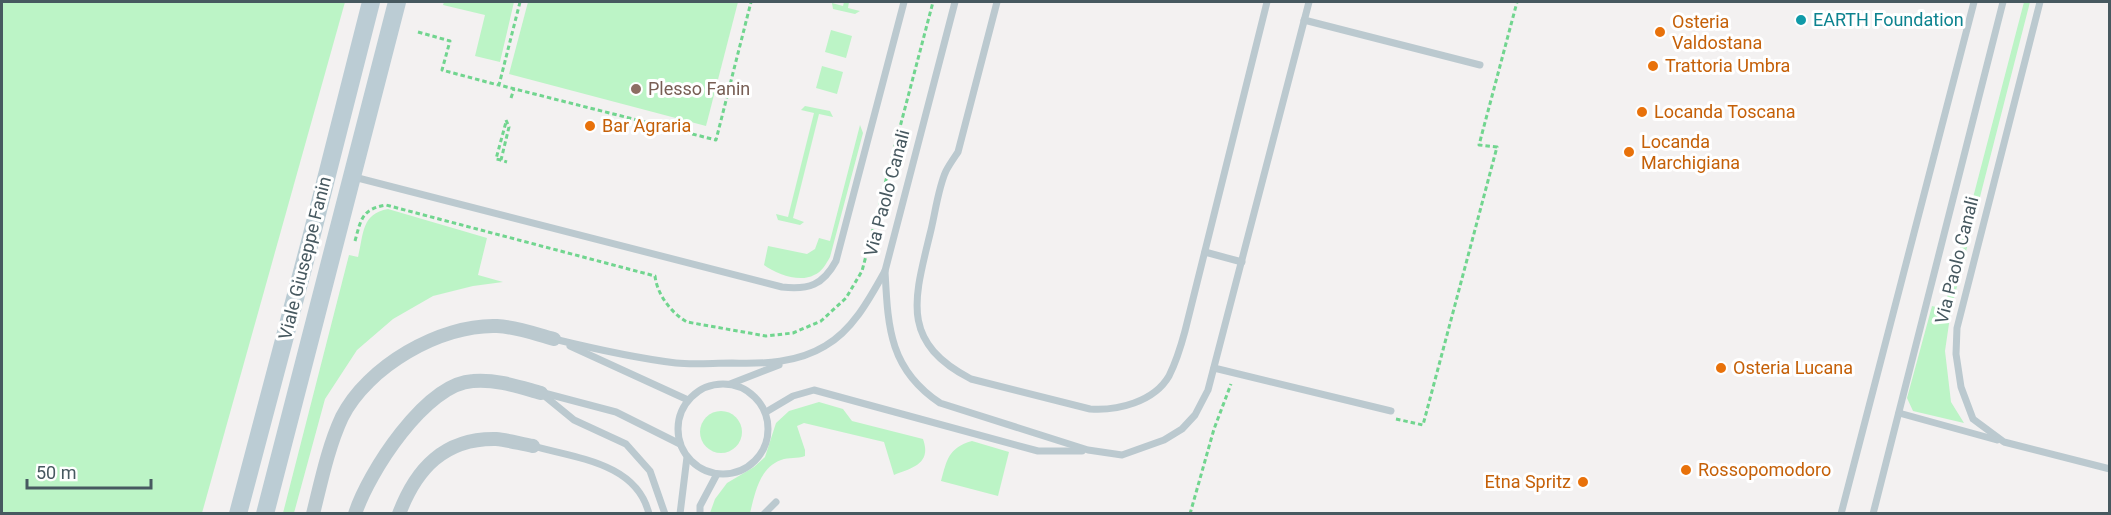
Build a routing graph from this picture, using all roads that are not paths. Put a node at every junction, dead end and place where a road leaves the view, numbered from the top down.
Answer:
1 (371, 2) edge
2 (397, 2) edge
3 (904, 2) edge
4 (955, 2) edge
5 (997, 2) edge
6 (1268, 2) edge
7 (1309, 2) edge
8 (1974, 2) edge
9 (2003, 2) edge
10 (2040, 2) edge
11 (1304, 20) junction
12 (1480, 65) dead end
13 (327, 171) junction
14 (352, 177) junction
15 (1205, 252) junction
16 (1242, 262) junction
17 (885, 271) junction
18 (554, 339) junction
19 (798, 357) junction
20 (1214, 369) junction
21 (730, 384) junction
22 (541, 393) junction
23 (688, 400) junction
24 (766, 412) junction
25 (1899, 413) junction
26 (1389, 414) road end
27 (2004, 442) junction
28 (680, 444) junction
29 (533, 446) joint
30 (1088, 450) junction
31 (687, 457) junction
32 (2109, 469) edge
33 (717, 474) junction
34 (776, 502) dead end
35 (238, 513) edge
36 (264, 513) edge
37 (313, 513) edge
38 (355, 513) edge
39 (399, 513) edge
40 (649, 513) edge
41 (665, 513) edge
42 (680, 513) edge
43 (700, 513) edge
44 (764, 513) edge
45 (1841, 513) edge
46 (1873, 513) edge

1 - 13 main road, Viale Giuseppe Fanin
2 - 14 main road, Viale Giuseppe Fanin
3 - 14 lane
4 - 17 lane, Via Paolo Canali
5 - 15 lane
6 - 15 lane
7 - 11 lane
8 - 45 lane
9 - 25 lane
10 - 27 lane, Via Paolo Canali
11 - 12 lane
11 - 16 lane
13 - 14 street
13 - 35 main road, Viale Giuseppe Fanin
14 - 36 main road, Viale Giuseppe Fanin
15 - 16 lane
16 - 20 lane
17 - 19 lane, Via Paolo Canali
17 - 30 lane
18 - 19 lane, Via Paolo Canali
18 - 23 lane, Via Paolo Canali
18 - 37 street, Via Paolo Canali
19 - 21 lane, Via Paolo Canali
20 - 26 lane
20 - 30 lane
21 - 23 lane
21 - 24 lane
22 - 28 lane
22 - 38 street
22 - 41 lane
23 - 28 lane
24 - 30 lane
24 - 33 lane
25 - 27 lane
25 - 46 lane
27 - 32 lane, Via Paolo Canali
28 - 31 lane
29 - 39 street
29 - 40 lane
31 - 33 lane
31 - 42 lane
33 - 43 lane
34 - 44 lane

